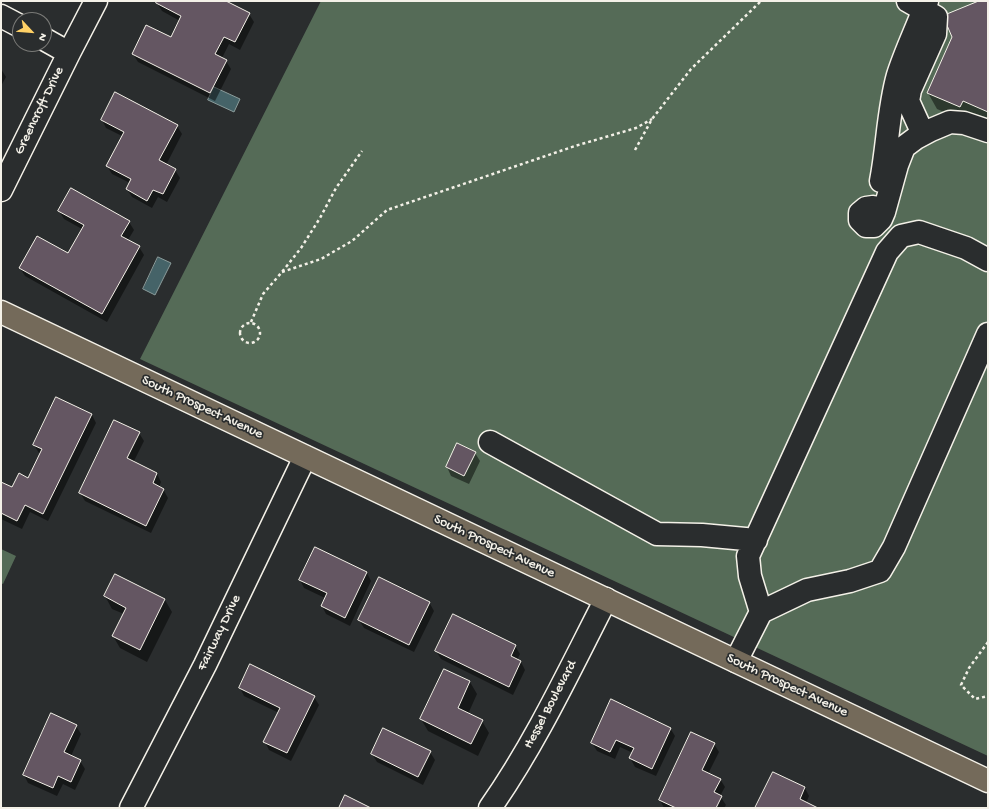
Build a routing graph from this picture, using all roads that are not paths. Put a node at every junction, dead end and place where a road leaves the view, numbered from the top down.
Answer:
1 (96, 1) edge
2 (920, 4) edge
3 (1, 16) edge
4 (12, 22) edge
5 (52, 44) edge
6 (68, 53) junction
7 (988, 131) edge
8 (923, 134) junction
9 (1, 190) edge
10 (988, 260) edge
11 (1, 312) edge
12 (988, 334) edge
13 (490, 442) dead end
14 (305, 457) junction
15 (756, 540) junction
16 (606, 599) junction
17 (761, 612) junction
18 (736, 661) junction
19 (988, 781) edge
20 (131, 808) edge
21 (490, 808) edge

1 - 6 street, Greencroft Drive
2 - 8 street
2 - 8 street
3 - 4 street
5 - 6 street, Greencroft Drive
6 - 9 street, Greencroft Drive
7 - 8 street
10 - 15 street
11 - 14 main road, South Prospect Avenue
12 - 17 street
13 - 15 street
14 - 16 main road, South Prospect Avenue
14 - 20 street, Fairway Drive
15 - 17 street
16 - 18 main road, South Prospect Avenue
16 - 21 street, Hessel Boulevard
17 - 18 street
18 - 19 main road, South Prospect Avenue

